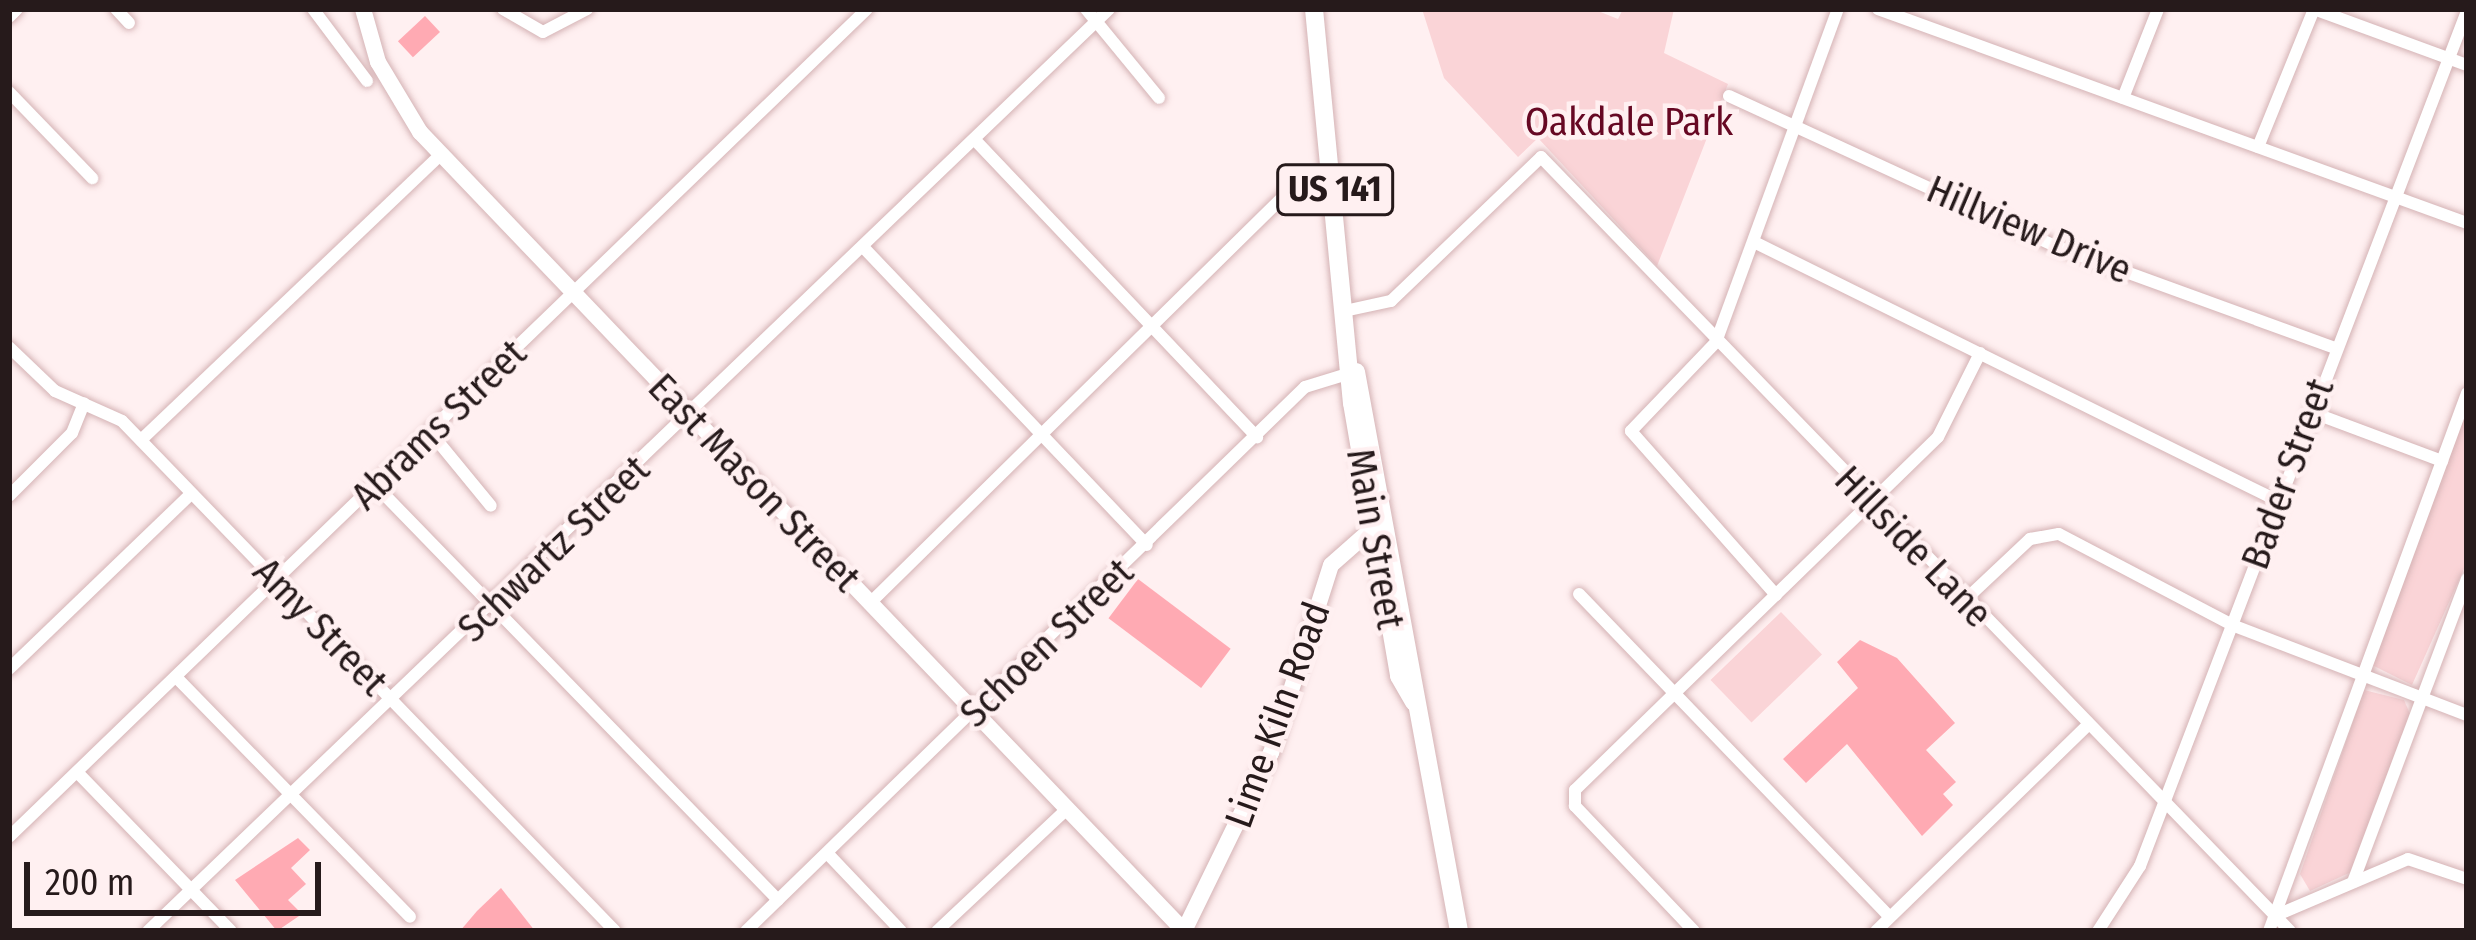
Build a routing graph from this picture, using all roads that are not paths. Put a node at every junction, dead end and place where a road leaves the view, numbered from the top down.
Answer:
1 (17, 9) edge
2 (116, 9) edge
3 (316, 9) edge
4 (330, 9) edge
5 (363, 9) edge
6 (503, 9) edge
7 (587, 9) edge
8 (867, 9) edge
9 (1086, 9) edge
10 (1109, 9) edge
11 (1314, 9) edge
12 (1838, 9) edge
13 (1878, 9) edge
14 (1924, 9) edge
15 (2158, 9) edge
16 (2314, 9) edge
17 (2467, 11) edge
18 (9, 17) edge
19 (1097, 21) junction
20 (130, 23) dead end
21 (1919, 24) junction
22 (2447, 58) junction
23 (2467, 65) edge
24 (367, 81) dead end
25 (9, 92) edge
26 (1729, 95) dead end
27 (1159, 98) dead end
28 (2122, 98) junction
29 (1795, 127) junction
30 (975, 140) junction
31 (2258, 147) junction
32 (441, 154) junction
33 (92, 178) dead end
34 (1334, 180) junction
35 (2394, 197) junction
36 (2467, 223) edge
37 (1754, 242) junction
38 (865, 248) junction
39 (574, 295) junction
40 (1349, 310) junction
41 (1152, 326) junction
42 (1716, 342) junction
43 (9, 347) edge
44 (2336, 348) junction
45 (1980, 353) junction
46 (1356, 372) junction
47 (2467, 393) edge
48 (84, 403) junction
49 (2312, 412) junction
50 (692, 417) junction
51 (431, 433) junction
52 (1041, 434) junction
53 (1257, 436) junction
54 (141, 440) junction
55 (2442, 461) junction
56 (376, 486) junction
57 (191, 494) junction
58 (9, 496) edge
59 (2278, 500) junction
60 (1870, 503) junction
61 (491, 506) dead end
62 (1379, 521) junction
63 (1147, 545) junction
64 (2467, 579) edge
65 (276, 581) junction
66 (1580, 593) dead end
67 (1776, 595) junction
68 (1964, 601) junction
69 (869, 604) junction
70 (494, 607) junction
71 (2232, 625) junction
72 (9, 669) edge
73 (2362, 675) junction
74 (176, 677) junction
75 (1675, 692) junction
76 (2423, 698) junction
77 (393, 702) junction
78 (974, 715) junction
79 (2467, 715) edge
80 (2086, 728) junction
81 (77, 772) junction
82 (292, 796) junction
83 (2165, 801) junction
84 (1066, 810) junction
85 (9, 837) edge
86 (828, 854) junction
87 (2467, 879) edge
88 (2354, 882) junction
89 (191, 890) junction
90 (778, 900) junction
91 (2276, 915) junction
92 (410, 916) dead end
93 (1890, 917) junction
94 (148, 931) edge
95 (231, 931) edge
96 (616, 931) edge
97 (746, 931) edge
98 (901, 931) edge
99 (937, 931) edge
100 (1184, 931) edge
101 (1459, 931) edge
102 (1694, 931) edge
103 (1876, 931) edge
104 (2098, 931) edge
105 (2269, 931) edge
106 (2290, 931) edge

1 - 18 street
2 - 20 street
3 - 4 street
3 - 24 street
5 - 32 main road, East Mason Street
6 - 7 street
8 - 39 street, Abrams Street
9 - 19 street
10 - 19 street, Schwartz Street
11 - 34 main road, Main Street / US 141
12 - 29 street
13 - 21 street
14 - 21 street
15 - 28 street
16 - 22 street
16 - 31 street
17 - 22 street, Bader Street
19 - 27 street
19 - 30 street, Schwartz Street
21 - 28 street
22 - 23 street
22 - 35 street, Bader Street
25 - 33 street
26 - 29 street, Hillview Drive
28 - 31 street
29 - 37 street
29 - 44 street, Hillview Drive
30 - 38 street, Schwartz Street
30 - 41 street
31 - 35 street
32 - 39 main road, East Mason Street
32 - 54 street
34 - 40 main road, Main Street / US 141
34 - 41 street
35 - 36 street
35 - 44 street, Bader Street
37 - 42 street
37 - 45 street
38 - 50 street, Schwartz Street
38 - 52 street
39 - 50 main road, East Mason Street
39 - 51 street, Abrams Street
40 - 42 street, Hillside Lane
40 - 46 main road, Main Street / US 141
41 - 52 street
41 - 53 street
42 - 60 street, Hillside Lane
42 - 67 street
43 - 48 street, Amy Street
44 - 49 street, Bader Street
45 - 59 street
45 - 60 street
46 - 53 street, Schoen Street
46 - 62 main road, Main Street / US 141
47 - 55 street
48 - 54 street, Amy Street
48 - 58 street
49 - 55 street
49 - 59 street, Bader Street
50 - 69 main road, East Mason Street
50 - 70 street, Schwartz Street
51 - 56 street, Abrams Street
51 - 61 street
52 - 63 street
52 - 69 street
53 - 63 street, Schoen Street
54 - 57 street, Amy Street
55 - 73 street
56 - 65 street, Abrams Street
56 - 70 street
57 - 65 street, Amy Street
57 - 72 street
59 - 71 street, Bader Street
60 - 67 street
60 - 68 street, Hillside Lane
62 - 100 main road, Lime Kiln Road
62 - 101 main road, Main Street / US 141
63 - 78 street, Schoen Street
64 - 76 street
65 - 74 street, Abrams Street
65 - 77 street, Amy Street
66 - 75 street
67 - 75 street
68 - 71 street
68 - 80 street, Hillside Lane
69 - 78 main road, East Mason Street
70 - 77 street, Schwartz Street
70 - 90 street
71 - 73 street
71 - 83 street, Bader Street
73 - 76 street
73 - 91 street
74 - 81 street, Abrams Street
74 - 82 street
75 - 93 street
75 - 102 street
76 - 79 street
76 - 88 street
77 - 82 street, Schwartz Street
77 - 96 street, Amy Street
78 - 84 main road, East Mason Street
78 - 86 street, Schoen Street
80 - 83 street, Hillside Lane
80 - 93 street
81 - 85 street, Abrams Street
81 - 89 street
82 - 89 street, Schwartz Street
82 - 92 street
83 - 91 street, Hillside Lane
83 - 104 street, Bader Street
84 - 99 street
84 - 100 main road, East Mason Street
86 - 90 street, Schoen Street
86 - 98 street
87 - 88 street
88 - 91 street
89 - 94 street, Schwartz Street
89 - 95 street
90 - 97 street, Schoen Street
91 - 105 street
91 - 106 street, Hillside Lane
93 - 103 street

